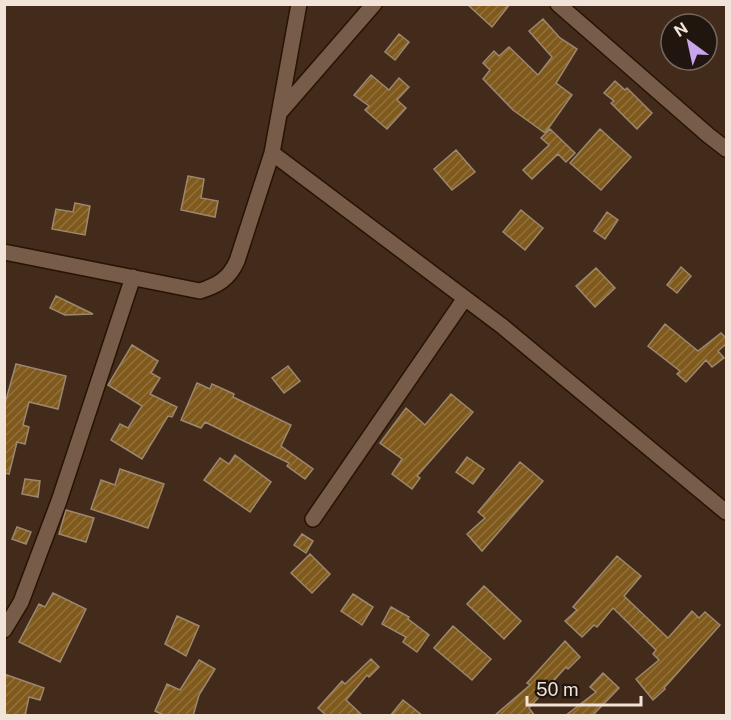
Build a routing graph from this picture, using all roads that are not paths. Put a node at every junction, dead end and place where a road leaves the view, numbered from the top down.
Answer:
1 (299, 4) edge
2 (374, 4) edge
3 (558, 4) edge
4 (281, 111) junction
5 (726, 149) edge
6 (272, 153) junction
7 (4, 252) edge
8 (133, 278) junction
9 (465, 298) junction
10 (726, 512) edge
11 (313, 519) dead end
12 (4, 630) edge

1 - 4 street
2 - 4 street
3 - 5 street
4 - 6 street
6 - 8 street
6 - 9 street
7 - 8 street
8 - 12 street
9 - 10 street
9 - 11 street

